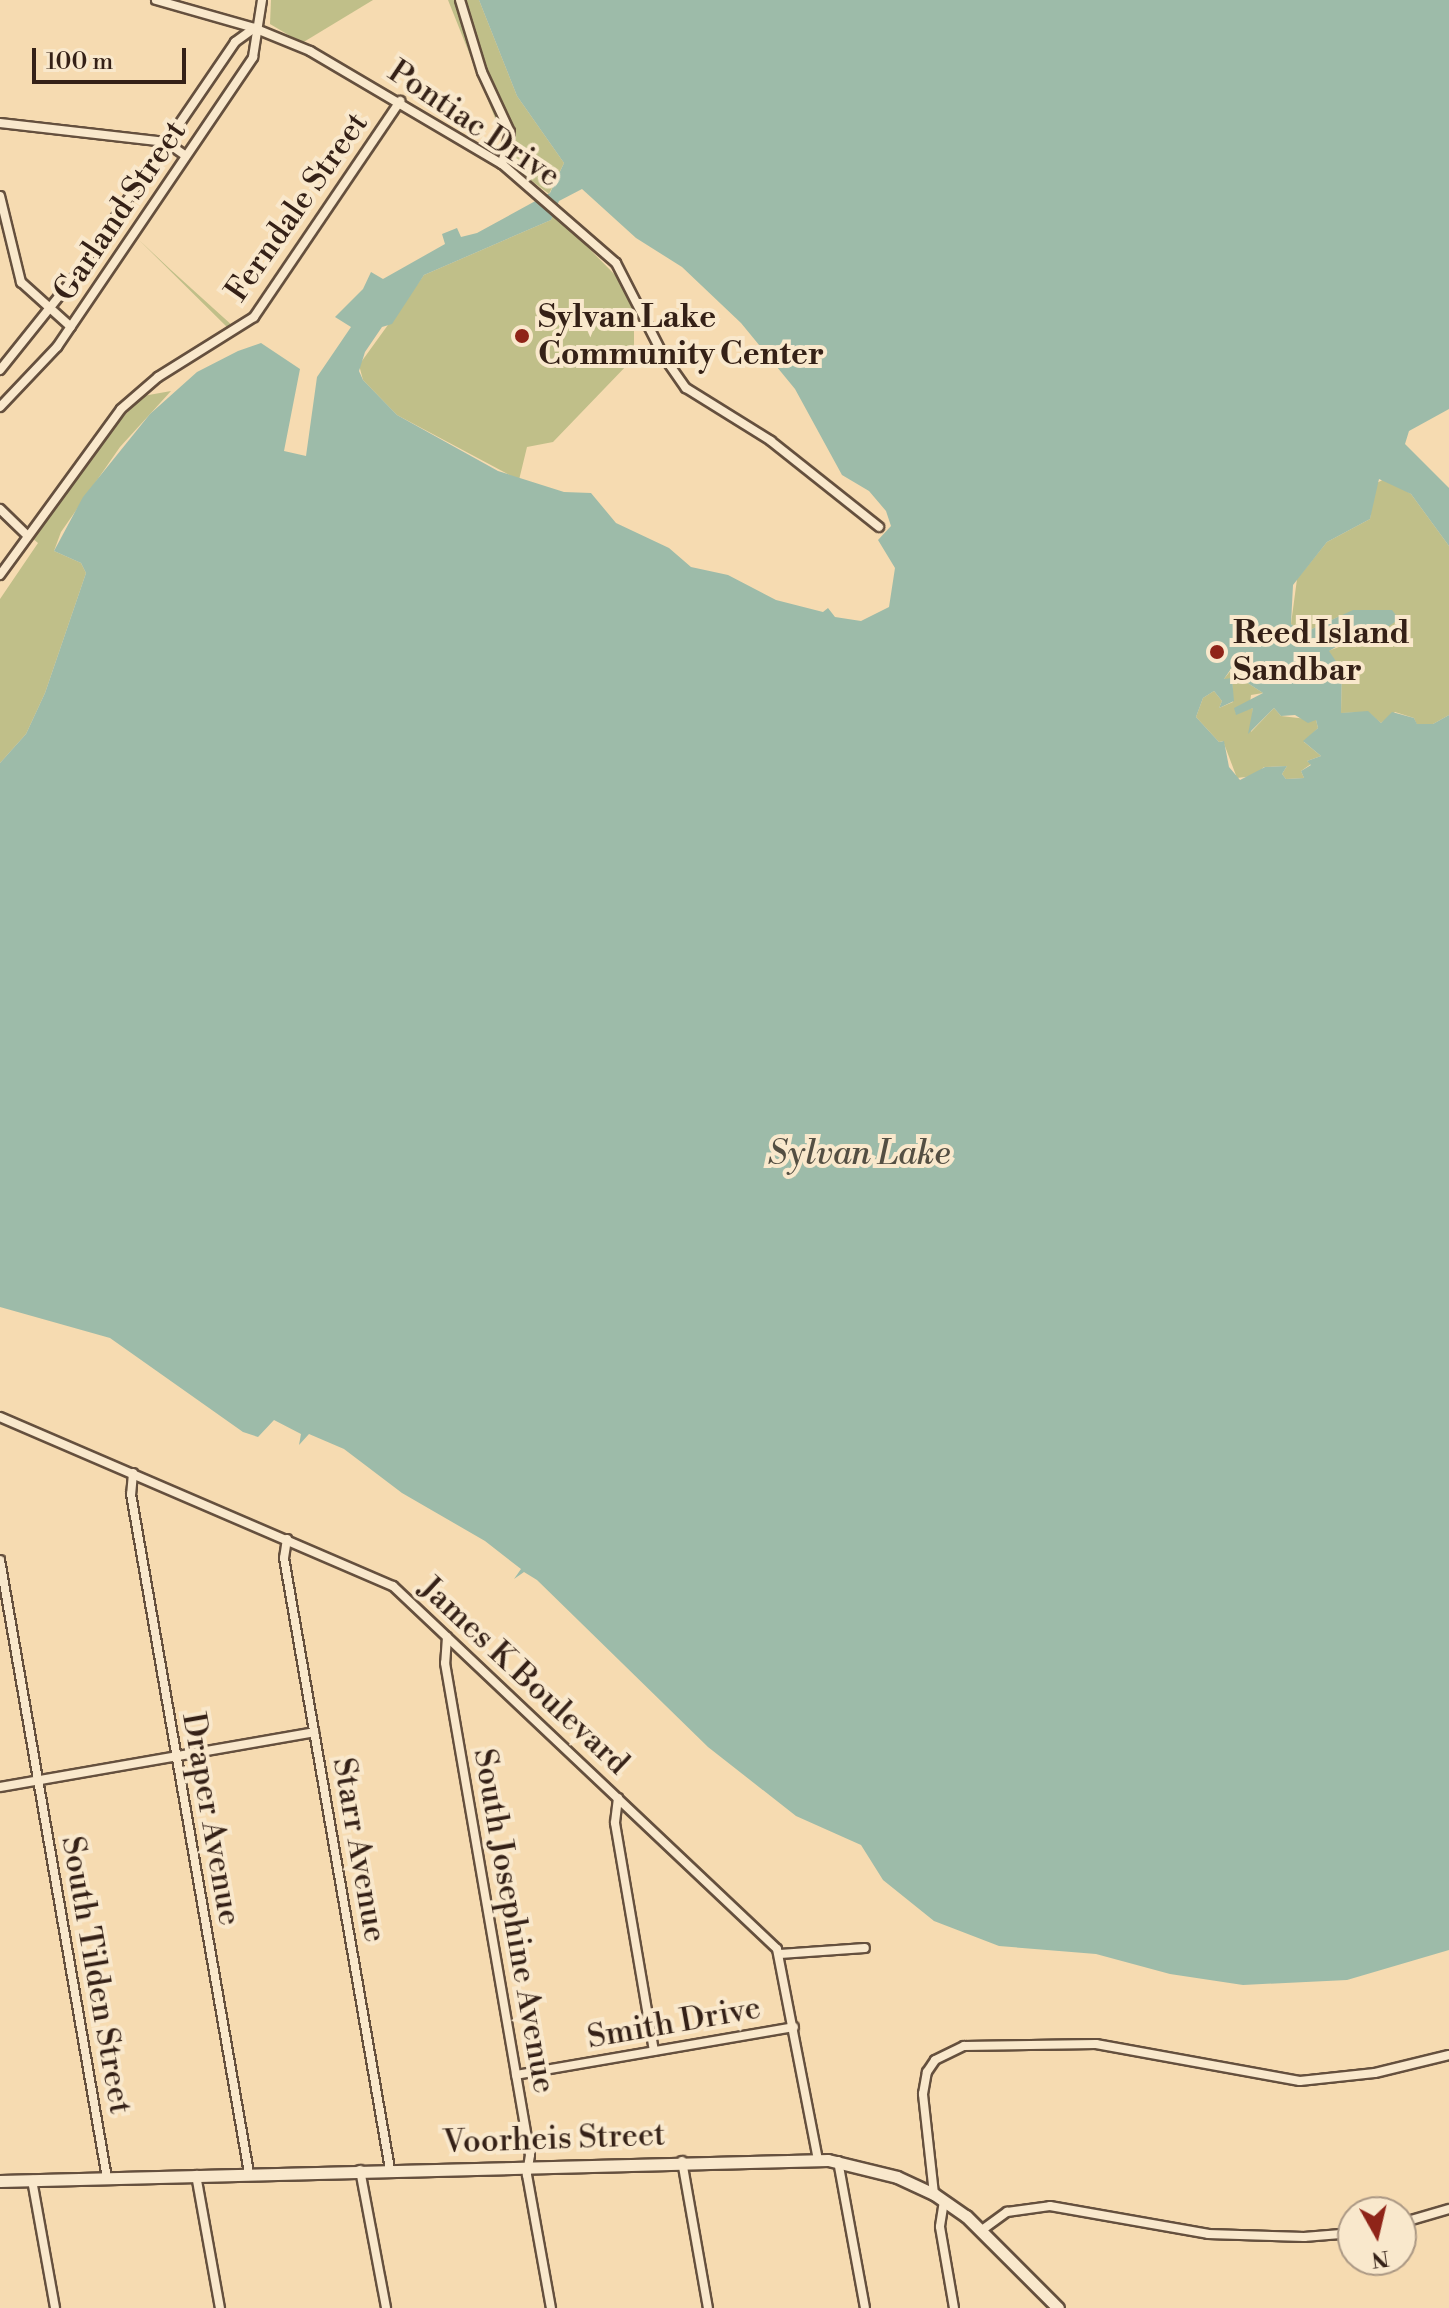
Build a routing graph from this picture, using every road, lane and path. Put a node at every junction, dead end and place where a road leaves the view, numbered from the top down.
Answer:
1 (156, 0) edge
2 (262, 0) edge
3 (460, 0) edge
4 (254, 28) junction
5 (400, 101) junction
6 (0, 123) edge
7 (166, 142) junction
8 (186, 156) junction
9 (502, 164) junction
10 (0, 196) edge
11 (50, 310) junction
12 (71, 327) junction
13 (0, 370) edge
14 (0, 407) edge
15 (0, 509) edge
16 (879, 527) dead end
17 (26, 534) junction
18 (0, 575) edge
19 (0, 1417) edge
20 (133, 1473) junction
21 (287, 1539) junction
22 (0, 1560) edge
23 (447, 1637) junction
24 (314, 1732) junction
25 (176, 1756) junction
26 (38, 1780) junction
27 (0, 1787) edge
28 (618, 1798) junction
29 (865, 1948) dead end
30 (780, 1954) junction
31 (794, 2027) junction
32 (654, 2051) junction
33 (1449, 2055) edge
34 (516, 2075) junction
35 (818, 2159) junction
36 (682, 2161) junction
37 (838, 2161) junction
38 (529, 2165) junction
39 (390, 2169) junction
40 (360, 2170) junction
41 (249, 2173) junction
42 (196, 2175) junction
43 (107, 2178) junction
44 (32, 2180) junction
45 (0, 2181) edge
46 (939, 2198) junction
47 (1449, 2209) edge
48 (1417, 2218) edge
49 (982, 2230) junction
50 (1337, 2233) edge
51 (55, 2308) edge
52 (220, 2308) edge
53 (386, 2308) edge
54 (551, 2308) edge
55 (708, 2308) edge
56 (865, 2308) edge
57 (954, 2308) edge
58 (1058, 2308) edge

1 - 4 street, Pontiac Drive
2 - 4 street, Garland Street
3 - 9 street
4 - 5 street, Pontiac Drive
4 - 7 street, Garland Street
4 - 8 street, Garland Street
5 - 9 street, Pontiac Drive
5 - 17 street, Ferndale Street
6 - 7 street
7 - 8 street
7 - 11 street, Garland Street
8 - 12 street, Garland Street
9 - 16 street, Pontiac Drive
10 - 11 street
11 - 12 street
11 - 13 street, Garland Street
12 - 14 street, Garland Street
15 - 17 street
17 - 18 street, Ferndale Street
19 - 20 street, James K Boulevard
20 - 21 street, James K Boulevard
20 - 25 street, Draper Avenue
21 - 23 street, James K Boulevard
21 - 24 street, Starr Avenue
22 - 26 street, South Tilden Street
23 - 28 street, James K Boulevard
23 - 34 street, South Josephine Avenue
24 - 25 street
24 - 39 street, Starr Avenue
25 - 26 street
25 - 41 street, Draper Avenue
26 - 27 street
26 - 43 street, South Tilden Street
28 - 30 street, James K Boulevard
28 - 32 street
29 - 30 street
30 - 31 street
31 - 32 street, Smith Drive
31 - 35 street
32 - 34 street, Smith Drive
33 - 46 street
34 - 38 street, South Josephine Avenue
35 - 36 street, Voorheis Street
35 - 37 street, Voorheis Street
36 - 38 street, Voorheis Street
36 - 55 street
37 - 46 street, Voorheis Street
37 - 56 street
38 - 39 street, Voorheis Street
38 - 54 street, South Josephine Avenue
39 - 40 street, Voorheis Street
40 - 41 street, Voorheis Street
40 - 53 street
41 - 42 street, Voorheis Street
42 - 43 street, Voorheis Street
42 - 52 street
43 - 44 street, Voorheis Street
44 - 45 street, Voorheis Street
44 - 51 street
46 - 49 street, Voorheis Street
46 - 57 street
47 - 48 street
49 - 50 street
49 - 58 street, Voorheis Street

